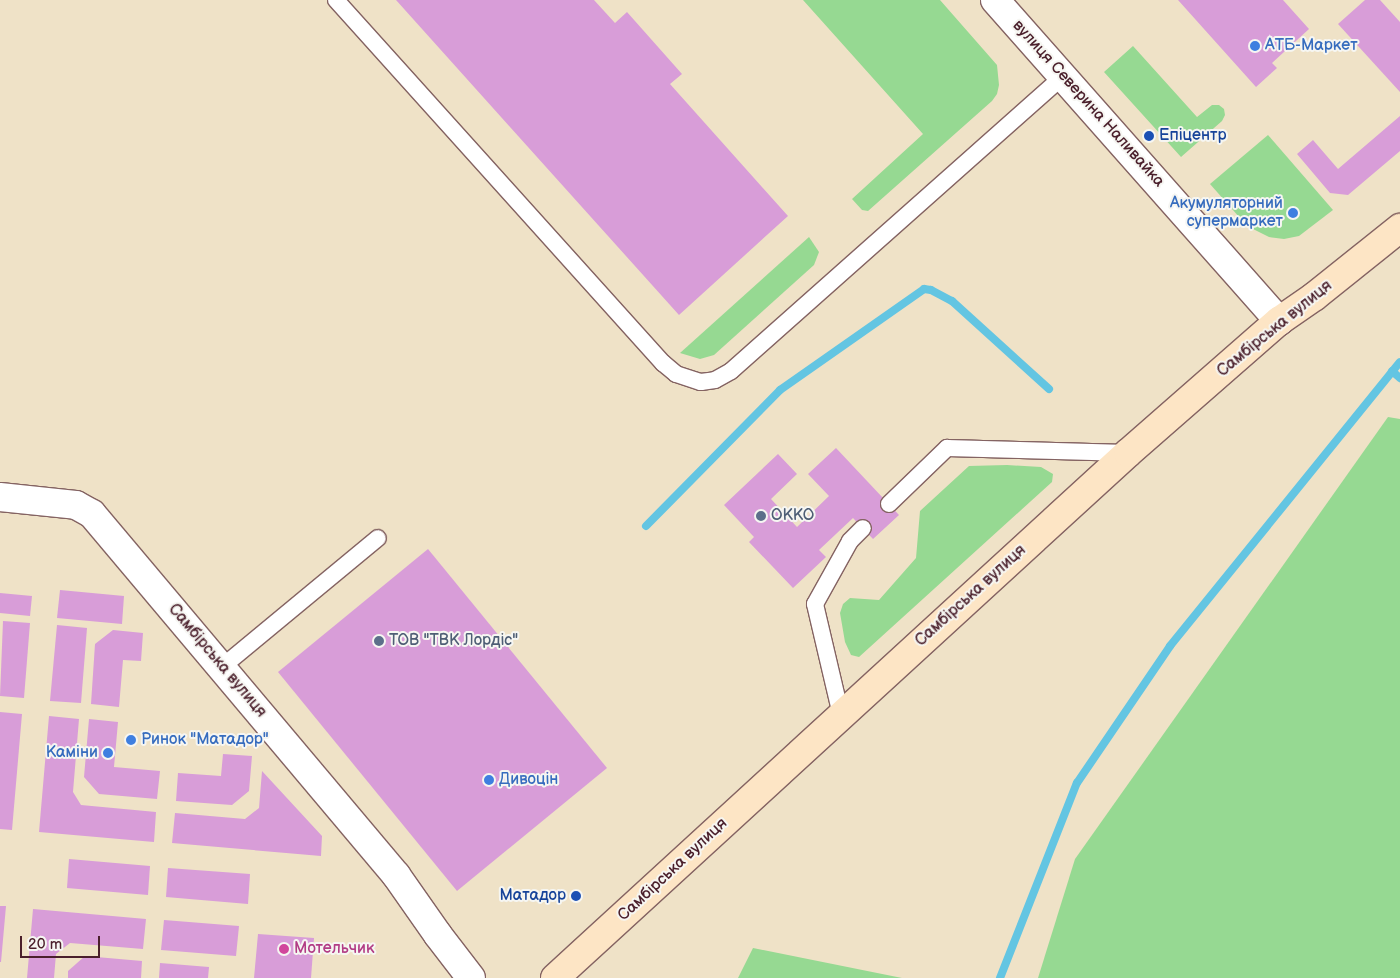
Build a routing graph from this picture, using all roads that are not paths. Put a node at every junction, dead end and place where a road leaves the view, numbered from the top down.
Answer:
1 (336, 0) edge
2 (995, 0) edge
3 (1063, 76) junction
4 (1400, 228) edge
5 (1279, 321) junction
6 (1128, 453) junction
7 (0, 497) edge
8 (888, 504) dead end
9 (863, 528) dead end
10 (378, 538) dead end
11 (222, 667) junction
12 (841, 715) junction
13 (461, 974) edge
14 (555, 978) edge

1 - 3 lane
2 - 3 street, вулиця Северина Наливайка
3 - 5 street, вулиця Северина Наливайка
4 - 5 main road, Самбірська вулиця
5 - 6 main road, Самбірська вулиця
6 - 8 lane
6 - 12 main road, Самбірська вулиця
7 - 11 street, Самбірська вулиця
9 - 12 lane
10 - 11 lane
11 - 13 street, Самбірська вулиця
12 - 14 main road, Самбірська вулиця

